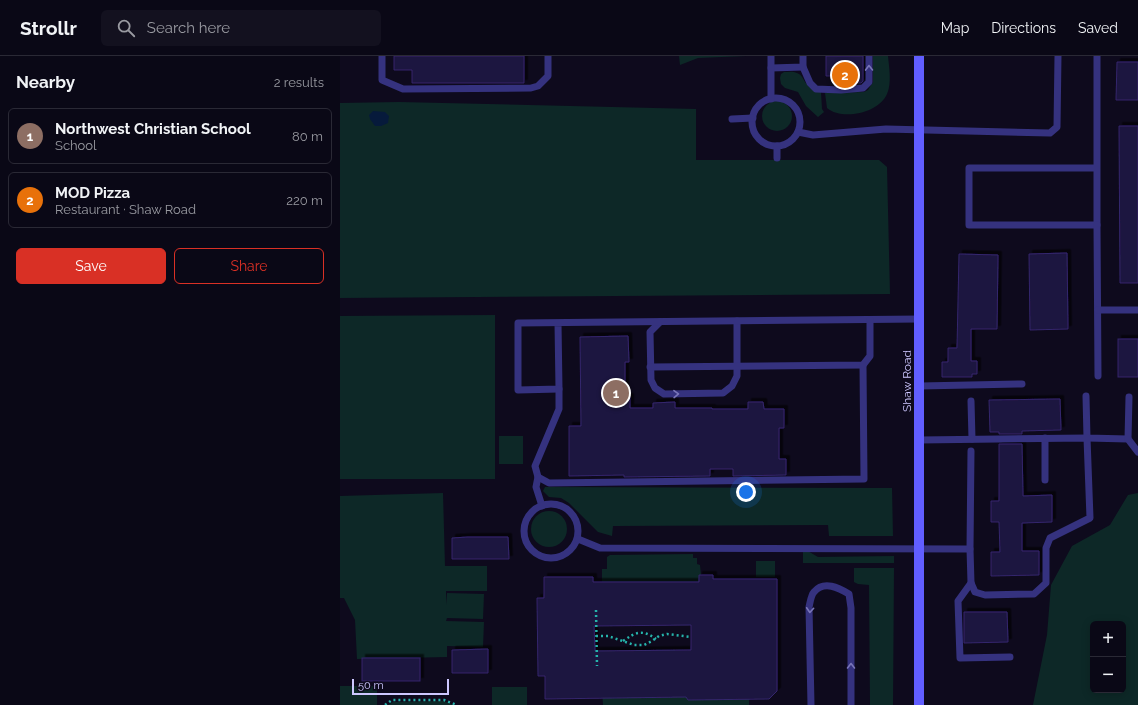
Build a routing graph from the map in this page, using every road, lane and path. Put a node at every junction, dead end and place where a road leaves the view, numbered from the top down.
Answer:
1 (382, 56) edge
2 (548, 56) edge
3 (771, 56) edge
4 (803, 56) edge
5 (869, 56) edge
6 (919, 56) edge
7 (1058, 56) edge
8 (1097, 56) edge
9 (803, 67) junction
10 (771, 68) junction
11 (771, 99) junction
12 (753, 118) junction
13 (732, 119) dead end
14 (919, 129) junction
15 (798, 132) junction
16 (777, 146) junction
17 (777, 158) dead end
18 (1097, 168) junction
19 (1097, 225) junction
20 (1098, 310) junction
21 (1138, 310) edge
22 (920, 319) junction
23 (870, 320) junction
24 (736, 321) junction
25 (660, 322) junction
26 (558, 323) junction
27 (863, 365) junction
28 (650, 366) junction
29 (737, 366) junction
30 (1098, 376) dead end
31 (1022, 384) dead end
32 (920, 386) junction
33 (559, 389) junction
34 (1086, 396) dead end
35 (1129, 397) dead end
36 (971, 401) dead end
37 (1045, 438) junction
38 (1087, 438) junction
39 (972, 439) junction
40 (1128, 439) junction
41 (920, 440) junction
42 (971, 451) dead end
43 (1138, 452) edge
44 (538, 477) junction
45 (1045, 480) dead end
46 (542, 506) junction
47 (578, 539) junction
48 (920, 549) junction
49 (970, 549) junction
50 (971, 584) junction
51 (596, 610) dead end
52 (596, 636) junction
53 (691, 637) dead end
54 (656, 639) junction
55 (623, 641) junction
56 (1010, 657) dead end
57 (596, 666) dead end
58 (385, 705) edge
59 (458, 705) edge
60 (811, 705) edge
61 (851, 705) edge
62 (919, 705) edge

1 - 2 lane
3 - 10 lane
4 - 9 lane
9 -> 5 lane
6 - 14 main road, Shaw Road
7 - 14 lane
8 - 18 lane
9 - 10 lane
10 - 11 lane
11 - 12 lane
11 - 15 lane
12 - 13 lane
12 - 16 lane
14 - 15 lane
14 - 22 main road, Shaw Road
15 - 16 lane
16 - 17 lane
18 - 19 lane
18 - 19 lane
19 - 20 lane
20 - 21 lane
20 - 30 lane
22 - 23 lane
22 - 32 main road, Shaw Road
23 - 24 lane
23 - 27 lane
24 - 25 lane
24 - 29 lane
25 - 26 lane
25 - 28 lane
26 - 33 lane
26 - 33 lane
27 - 29 lane
27 - 44 lane
28 - 29 lane
28 -> 29 lane
31 - 32 lane
32 - 41 main road, Shaw Road
33 - 44 lane
34 - 38 lane
35 - 40 lane
36 - 39 lane
37 - 38 lane
37 - 39 lane
37 - 45 lane
38 - 40 lane
38 - 50 lane
39 - 41 lane
40 - 43 lane
41 - 48 main road, Shaw Road
42 - 49 lane
44 - 46 lane
46 - 47 lane
46 - 47 lane
47 - 48 lane
48 - 49 lane
48 - 62 main road, Shaw Road
49 - 50 lane
50 - 56 lane
51 - 52 path
52 - 55 path
52 - 57 path
53 - 54 path
54 - 55 path
54 - 55 path
58 - 59 path
61 -> 60 lane

